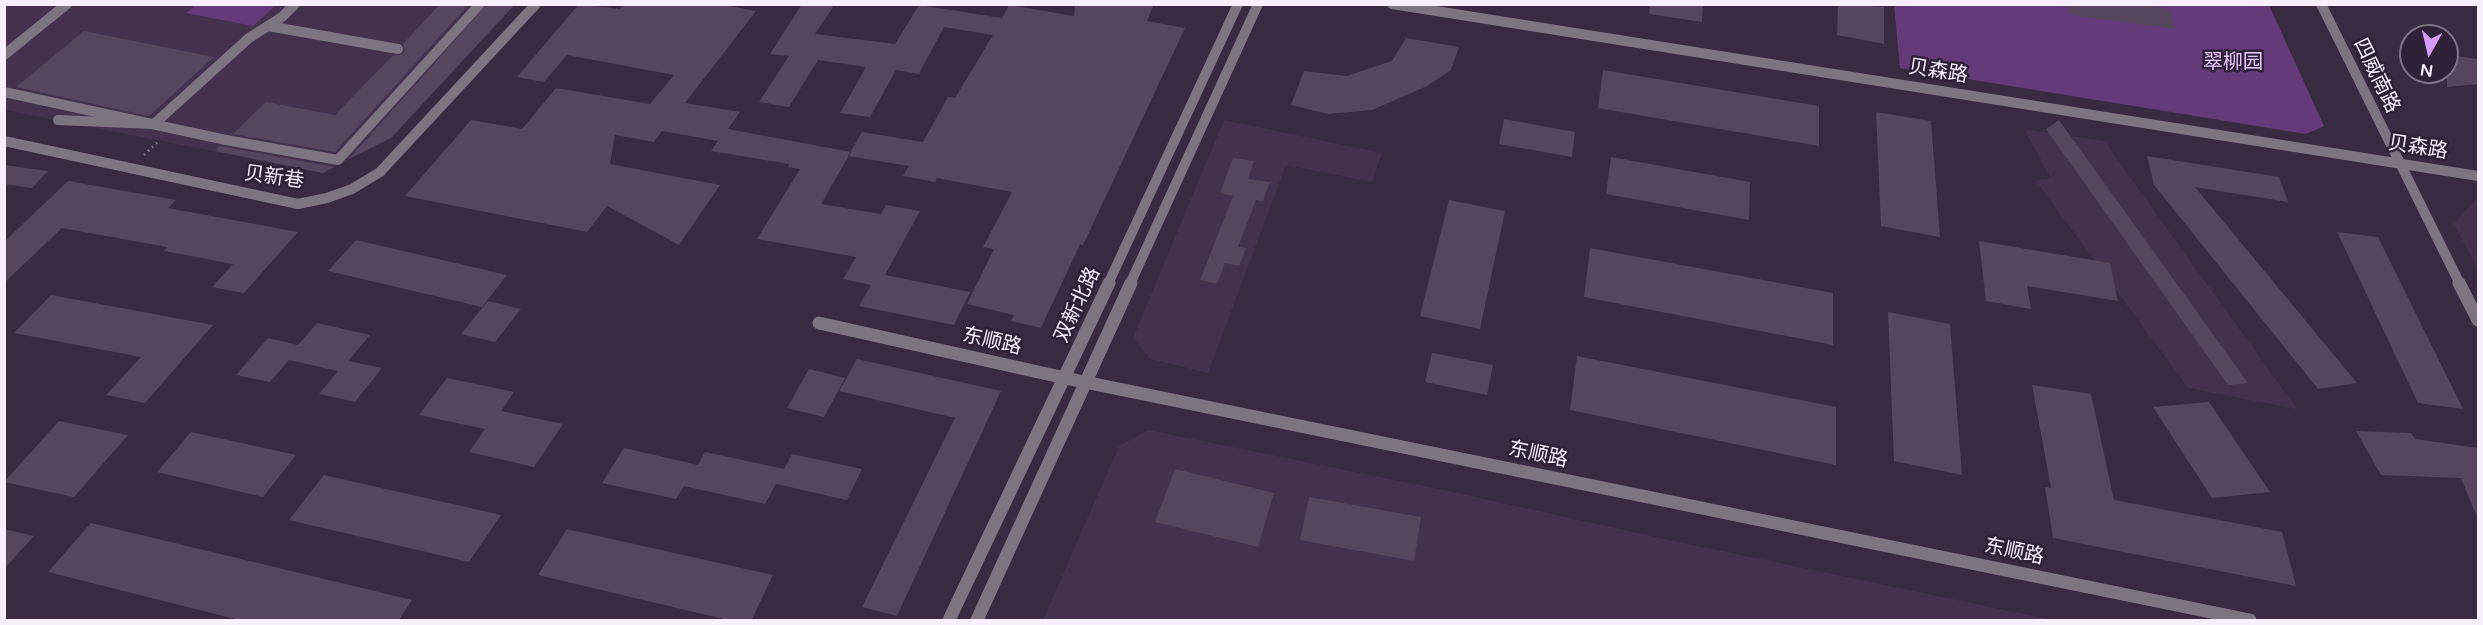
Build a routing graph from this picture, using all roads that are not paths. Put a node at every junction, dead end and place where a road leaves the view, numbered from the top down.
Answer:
1 (67, 4) edge
2 (295, 4) edge
3 (480, 4) edge
4 (536, 4) edge
5 (1238, 4) edge
6 (1258, 4) edge
7 (1392, 4) edge
8 (2320, 4) edge
9 (268, 26) junction
10 (398, 49) dead end
11 (4, 55) edge
12 (4, 92) edge
13 (58, 120) dead end
14 (154, 124) junction
15 (4, 141) edge
16 (2400, 163) junction
17 (2478, 176) edge
18 (2478, 320) edge
19 (819, 323) dead end
20 (1065, 378) junction
21 (1087, 383) junction
22 (949, 621) edge
23 (977, 621) edge
24 (2250, 621) edge

1 - 11 street
2 - 9 street
3 - 14 street, bridge
4 - 15 street, 贝新巷
5 - 20 street, 双新北路
6 - 21 street, 双新北路
7 - 16 street, 贝森路
8 - 16 street, 四威南路
9 - 10 street
9 - 14 street
12 - 14 street, bridge
13 - 14 street, bridge
16 - 17 street, 贝森路
16 - 18 street, 四威南路
19 - 20 street, 东顺路
20 - 21 street, 东顺路
20 - 22 street, 双新北路
21 - 23 street, 双新北路
21 - 24 street, 东顺路

